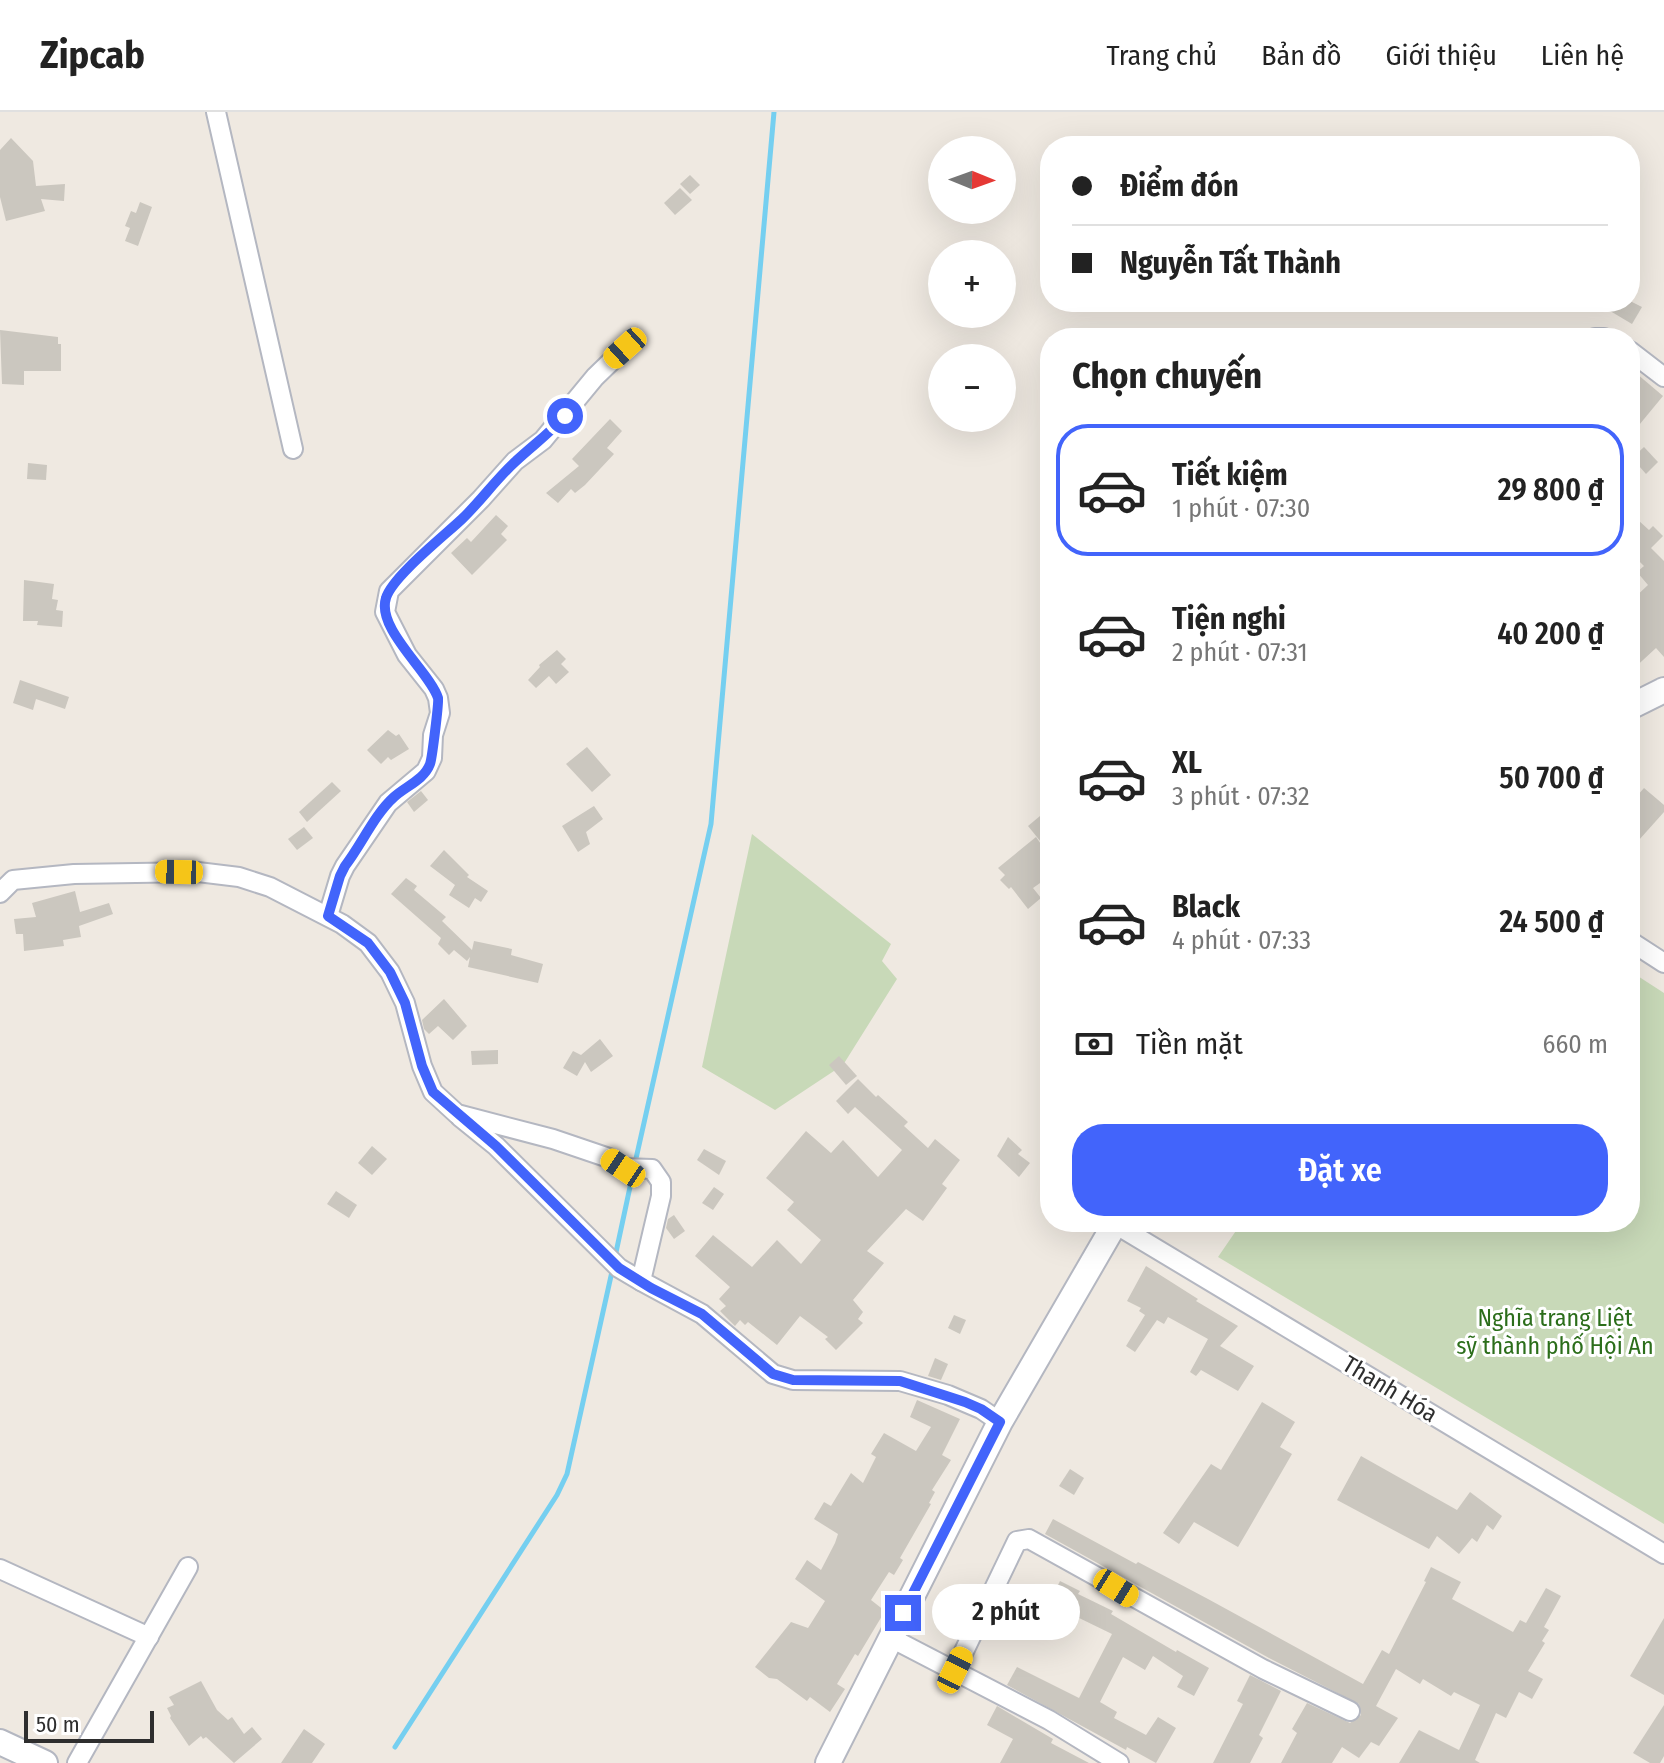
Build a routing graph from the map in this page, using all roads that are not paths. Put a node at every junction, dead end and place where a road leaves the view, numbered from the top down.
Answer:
1 (216, 112) edge
2 (625, 348) dead end
3 (1640, 359) edge
4 (1664, 377) edge
5 (293, 449) dead end
6 (1664, 690) edge
7 (1640, 702) edge
8 (0, 893) edge
9 (328, 916) junction
10 (1640, 947) edge
11 (1664, 963) edge
12 (457, 1114) junction
13 (1111, 1232) edge
14 (1131, 1232) edge
15 (641, 1281) junction
16 (1000, 1422) junction
17 (1664, 1554) edge
18 (188, 1567) dead end
19 (0, 1569) edge
20 (149, 1637) junction
21 (891, 1638) junction
22 (955, 1670) junction
23 (1350, 1711) dead end
24 (0, 1742) edge
25 (45, 1763) edge
26 (77, 1763) edge
27 (828, 1763) edge
28 (1119, 1763) edge

1 - 5 street
2 - 9 street
3 - 4 street
6 - 7 main road
8 - 9 street
9 - 12 street
10 - 11 street
12 - 15 street
12 - 15 street
13 - 16 main road
14 - 17 street, Thanh Hóa
15 - 16 street
16 - 21 main road
18 - 20 street
19 - 20 street
20 - 26 street
21 - 22 street
21 - 27 main road
22 - 23 street
22 - 28 street
24 - 25 main road

